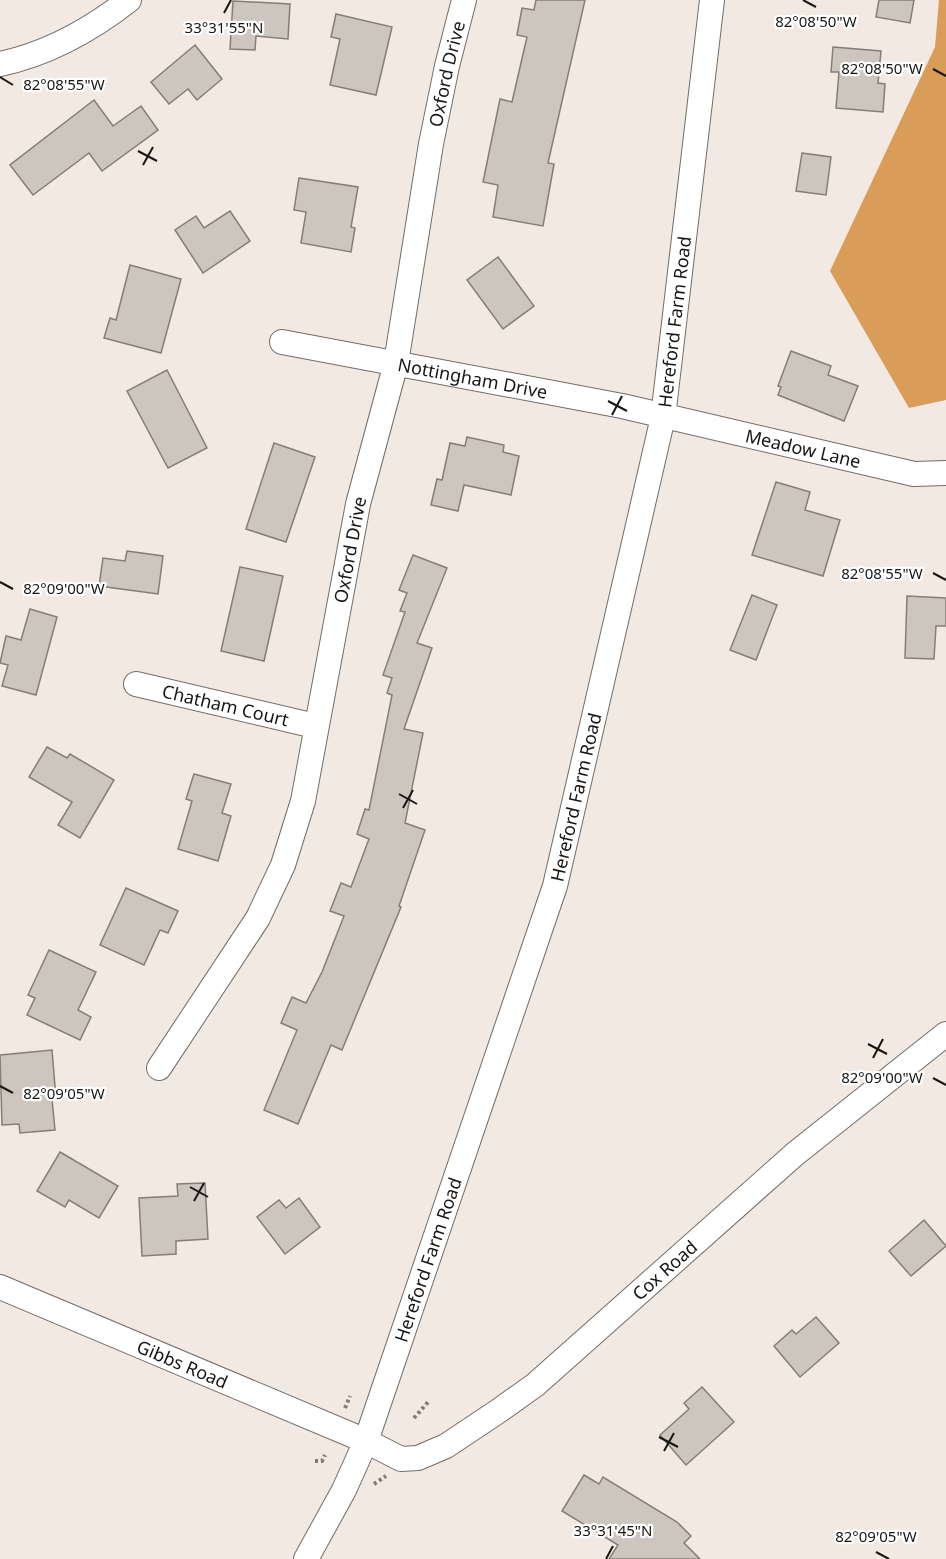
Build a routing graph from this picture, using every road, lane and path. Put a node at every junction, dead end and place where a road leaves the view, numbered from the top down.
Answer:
1 (129, 0) edge
2 (464, 0) edge
3 (712, 0) edge
4 (0, 64) edge
5 (282, 342) dead end
6 (396, 363) junction
7 (663, 417) junction
8 (946, 473) edge
9 (136, 684) dead end
10 (315, 726) junction
11 (946, 1034) edge
12 (159, 1068) dead end
13 (0, 1287) edge
14 (350, 1396) dead end
15 (429, 1401) dead end
16 (345, 1408) dead end
17 (414, 1418) dead end
18 (366, 1442) junction
19 (325, 1455) dead end
20 (315, 1461) dead end
21 (322, 1461) junction
22 (330, 1464) dead end
23 (389, 1473) dead end
24 (374, 1484) dead end
25 (306, 1559) edge

1 - 4 street
2 - 6 street, Oxford Drive
3 - 7 street, Hereford Farm Road
5 - 6 street, Nottingham Drive
6 - 7 street, Nottingham Drive
6 - 10 street, Oxford Drive
7 - 8 street, Meadow Lane
7 - 18 street, Hereford Farm Road
9 - 10 street, Chatham Court
10 - 12 street, Oxford Drive
11 - 18 street, Cox Road
13 - 18 street, Gibbs Road
14 - 16 path
15 - 17 path
18 - 25 street, Hereford Farm Road
19 - 21 path
20 - 21 path
21 - 22 path
23 - 24 path

